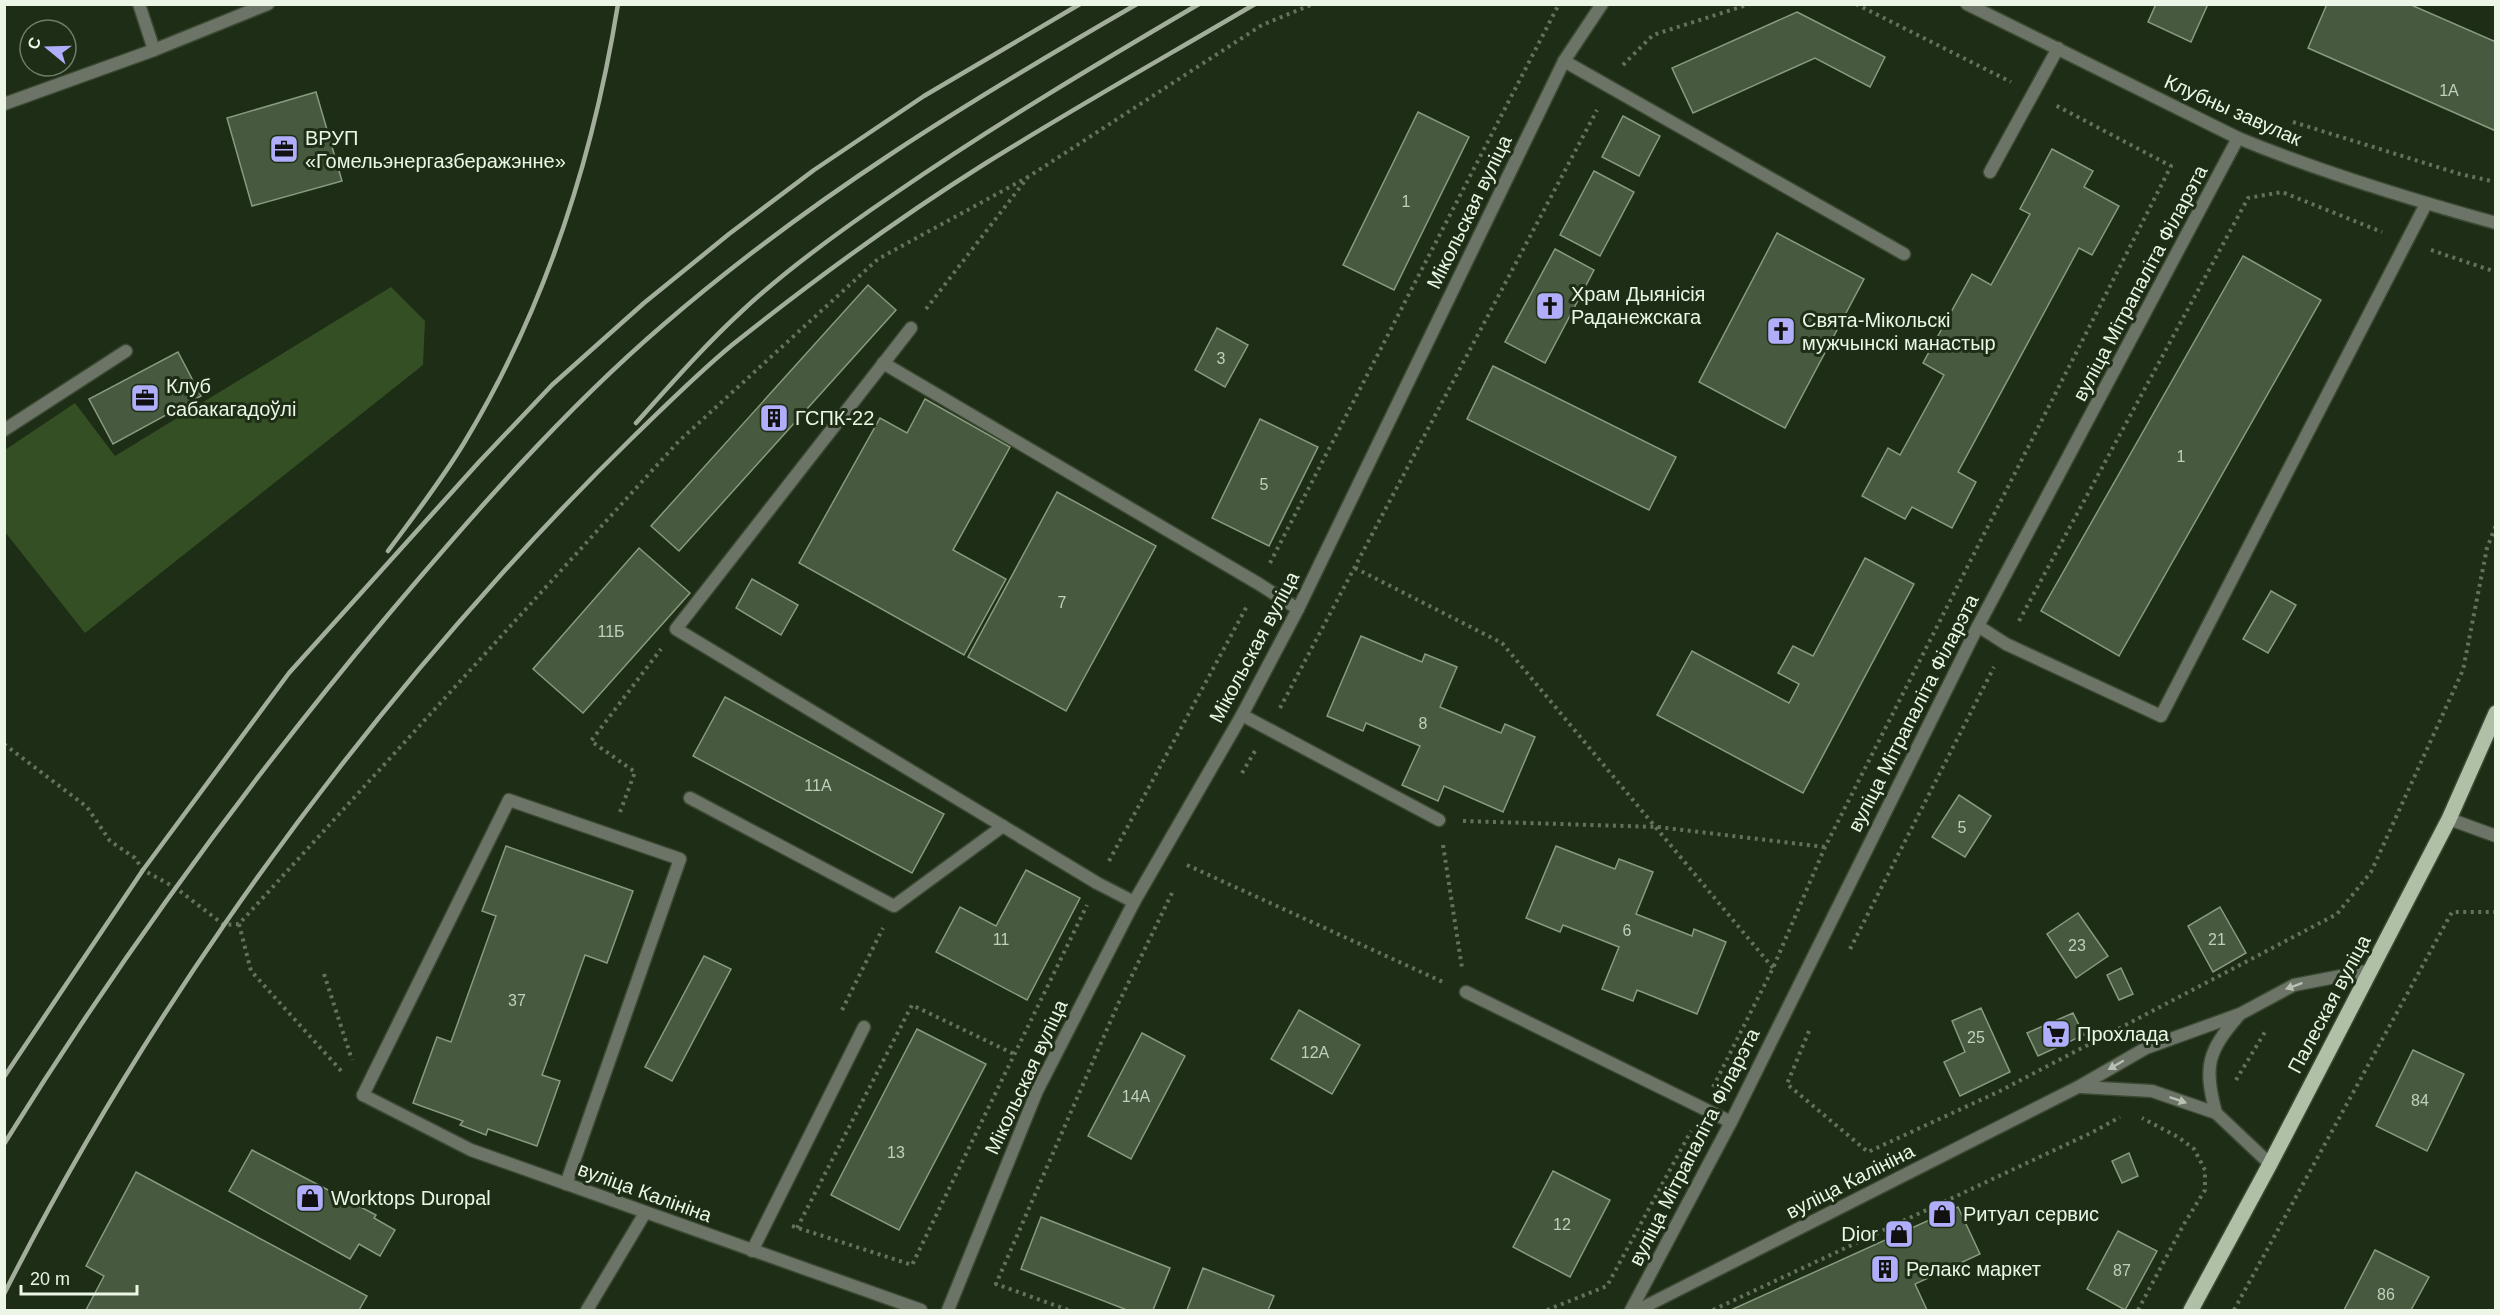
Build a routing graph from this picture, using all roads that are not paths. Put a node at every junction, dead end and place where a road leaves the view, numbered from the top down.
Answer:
1 (139, 4) edge
2 (268, 4) edge
3 (1602, 4) edge
4 (1966, 4) edge
5 (2058, 48) junction
6 (154, 50) junction
7 (1564, 61) junction
8 (4, 104) edge
9 (2238, 138) junction
10 (1990, 172) dead end
11 (2426, 204) junction
12 (2496, 223) edge
13 (1904, 255) dead end
14 (911, 328) road end
15 (126, 351) dead end
16 (883, 363) junction
17 (4, 430) edge
18 (1298, 609) junction
19 (1978, 626) junction
20 (2496, 713) edge
21 (1242, 715) junction
22 (690, 798) dead end
23 (2449, 819) junction
24 (1439, 820) road end
25 (1003, 826) junction
26 (2496, 836) edge
27 (1134, 902) junction
28 (2372, 970) junction
29 (1466, 992) road end
30 (2240, 1014) junction
31 (864, 1027) dead end
32 (2080, 1086) junction
33 (2216, 1113) junction
34 (1731, 1122) junction
35 (2270, 1164) junction
36 (566, 1184) junction
37 (645, 1213) junction
38 (752, 1251) junction
39 (587, 1311) edge
40 (921, 1311) edge
41 (948, 1311) edge
42 (1631, 1311) edge
43 (1638, 1311) edge
44 (2191, 1311) edge

1 - 6 street
2 - 6 street
3 - 7 street, Мікольская вуліца
4 - 5 street, Клубны завулак
5 - 9 street, Клубны завулак
5 - 10 street
6 - 8 street
7 - 13 street
7 - 18 street, Мікольская вуліца
9 - 11 street, Клубны завулак
9 - 19 street, вуліца Мітрапаліта Філарэта
11 - 12 street, Клубны завулак
11 - 19 street
14 - 16 street
15 - 17 street
16 - 18 street
16 - 25 street
18 - 21 street, Мікольская вуліца
19 - 34 street, вуліца Мітрапаліта Філарэта
20 - 23 main road, Палеская вуліца
21 - 24 street
21 - 27 street, Мікольская вуліца
22 - 25 street
23 - 26 street
23 - 28 main road, Палеская вуліца
25 - 27 street
27 - 41 street, Мікольская вуліца
28 -> 30 street, вуліца Калініна
28 - 35 main road, Палеская вуліца
29 - 34 street
30 -> 32 street, вуліца Калініна
30 - 33 street
31 - 38 street
32 -> 33 street
32 - 43 street, вуліца Калініна
33 - 35 street
34 - 42 street, вуліца Мітрапаліта Філарэта
35 - 44 main road, Палеская вуліца
36 - 36 street, вуліца Калініна
36 - 37 street, вуліца Калініна
37 - 38 street, вуліца Калініна
37 - 39 street
38 - 40 street, вуліца Калініна

